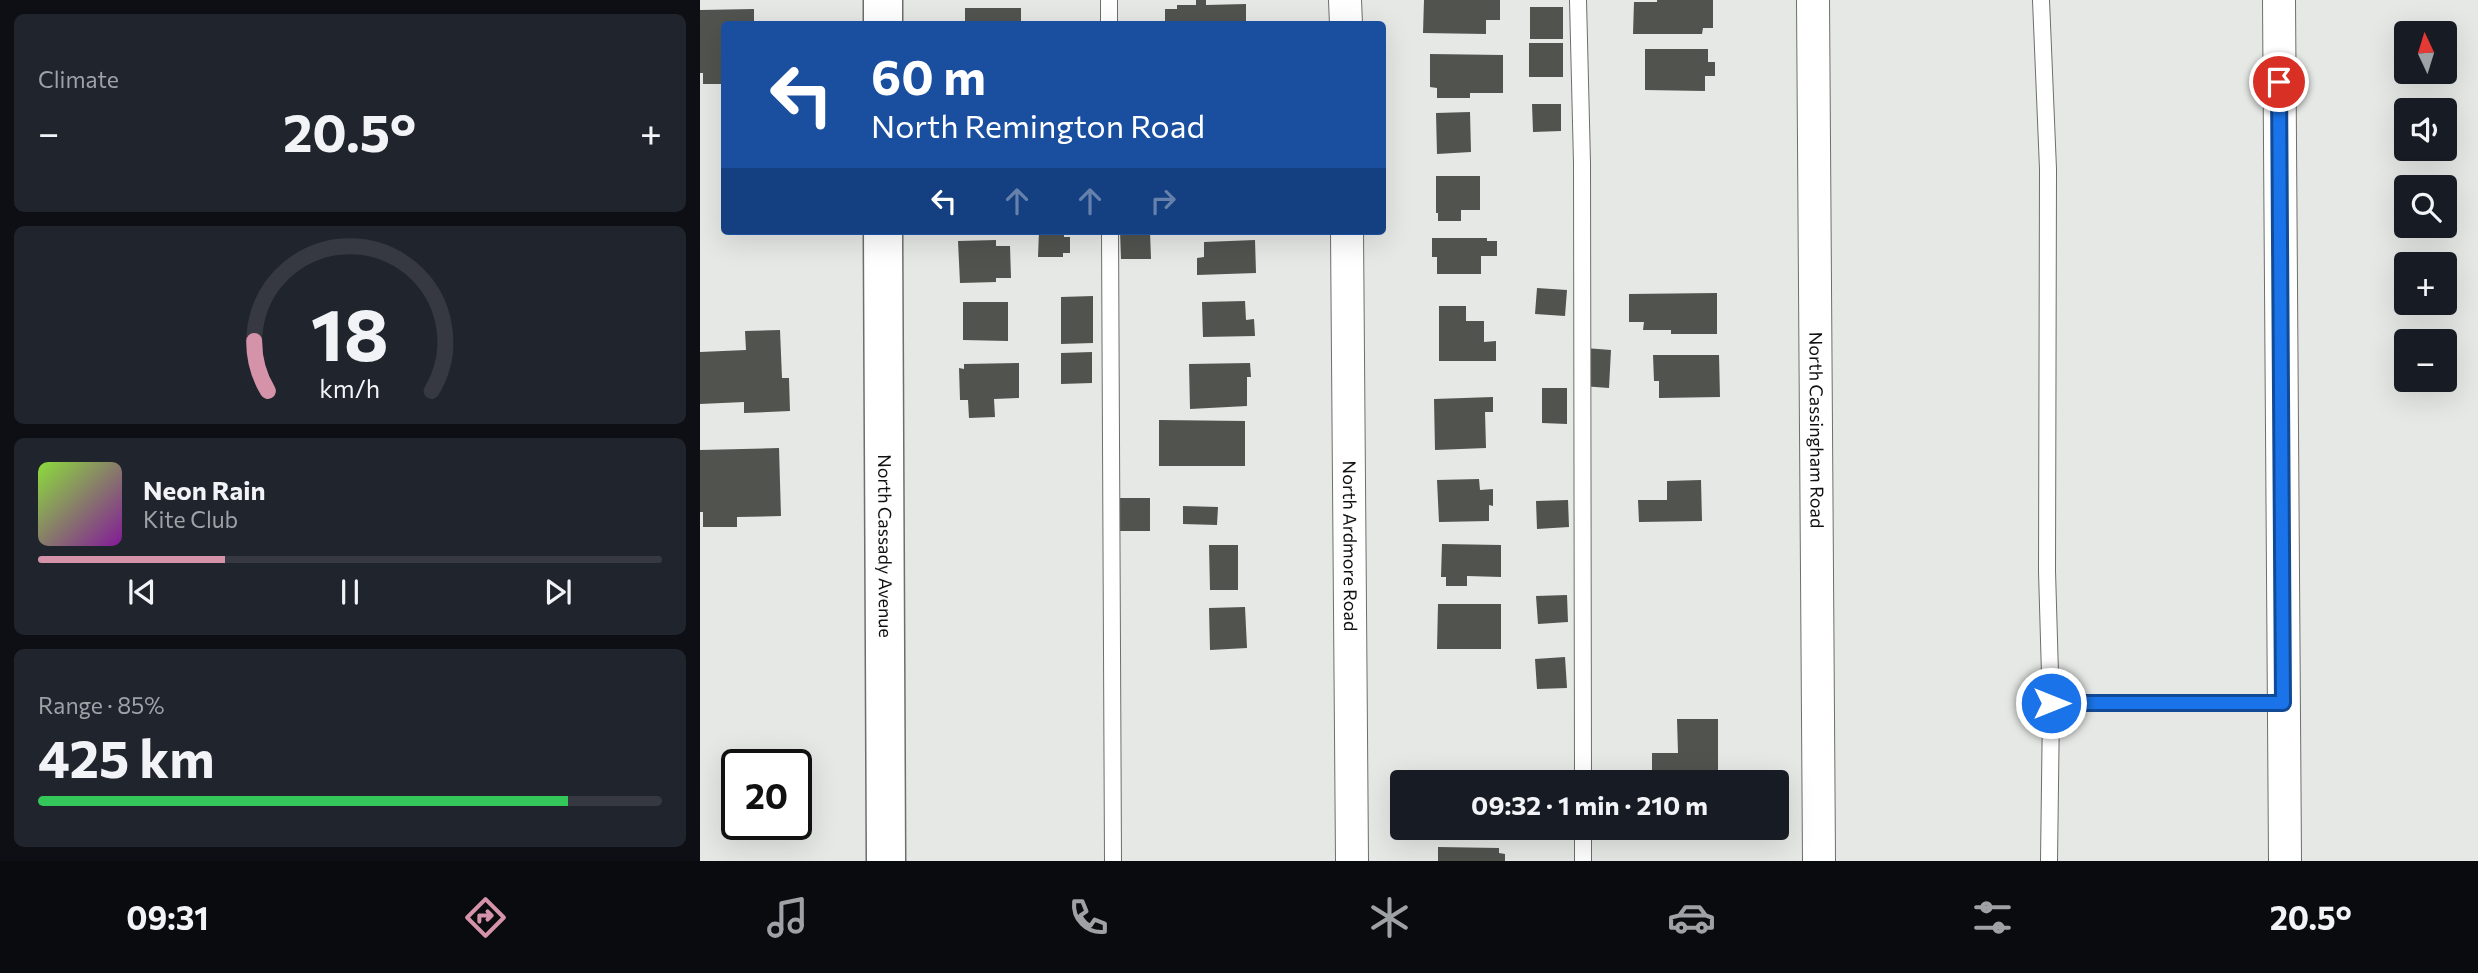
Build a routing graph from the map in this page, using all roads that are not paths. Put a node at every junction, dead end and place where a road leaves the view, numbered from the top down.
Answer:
1 (883, 0) edge
2 (1109, 0) edge
3 (1345, 0) edge
4 (1578, 0) edge
5 (1814, 0) edge
6 (2041, 0) edge
7 (2279, 0) edge
8 (883, 21) edge
9 (1110, 21) edge
10 (1346, 21) edge
11 (883, 235) edge
12 (1110, 235) edge
13 (1347, 235) edge
14 (2051, 703) junction
15 (2283, 703) junction
16 (1583, 770) edge
17 (1583, 840) edge
18 (886, 861) edge
19 (1113, 861) edge
20 (1352, 861) edge
21 (1584, 861) edge
22 (1819, 861) edge
23 (2049, 861) edge
24 (2285, 861) edge

1 - 8 street
2 - 9 lane
3 - 10 street
4 - 16 lane
5 - 22 street, North Cassingham Road
6 - 14 lane
7 - 15 street
11 - 18 street, North Cassady Avenue
12 - 19 lane
13 - 20 street, North Ardmore Road
14 - 15 lane
14 - 23 lane
15 - 24 street
17 - 21 lane

